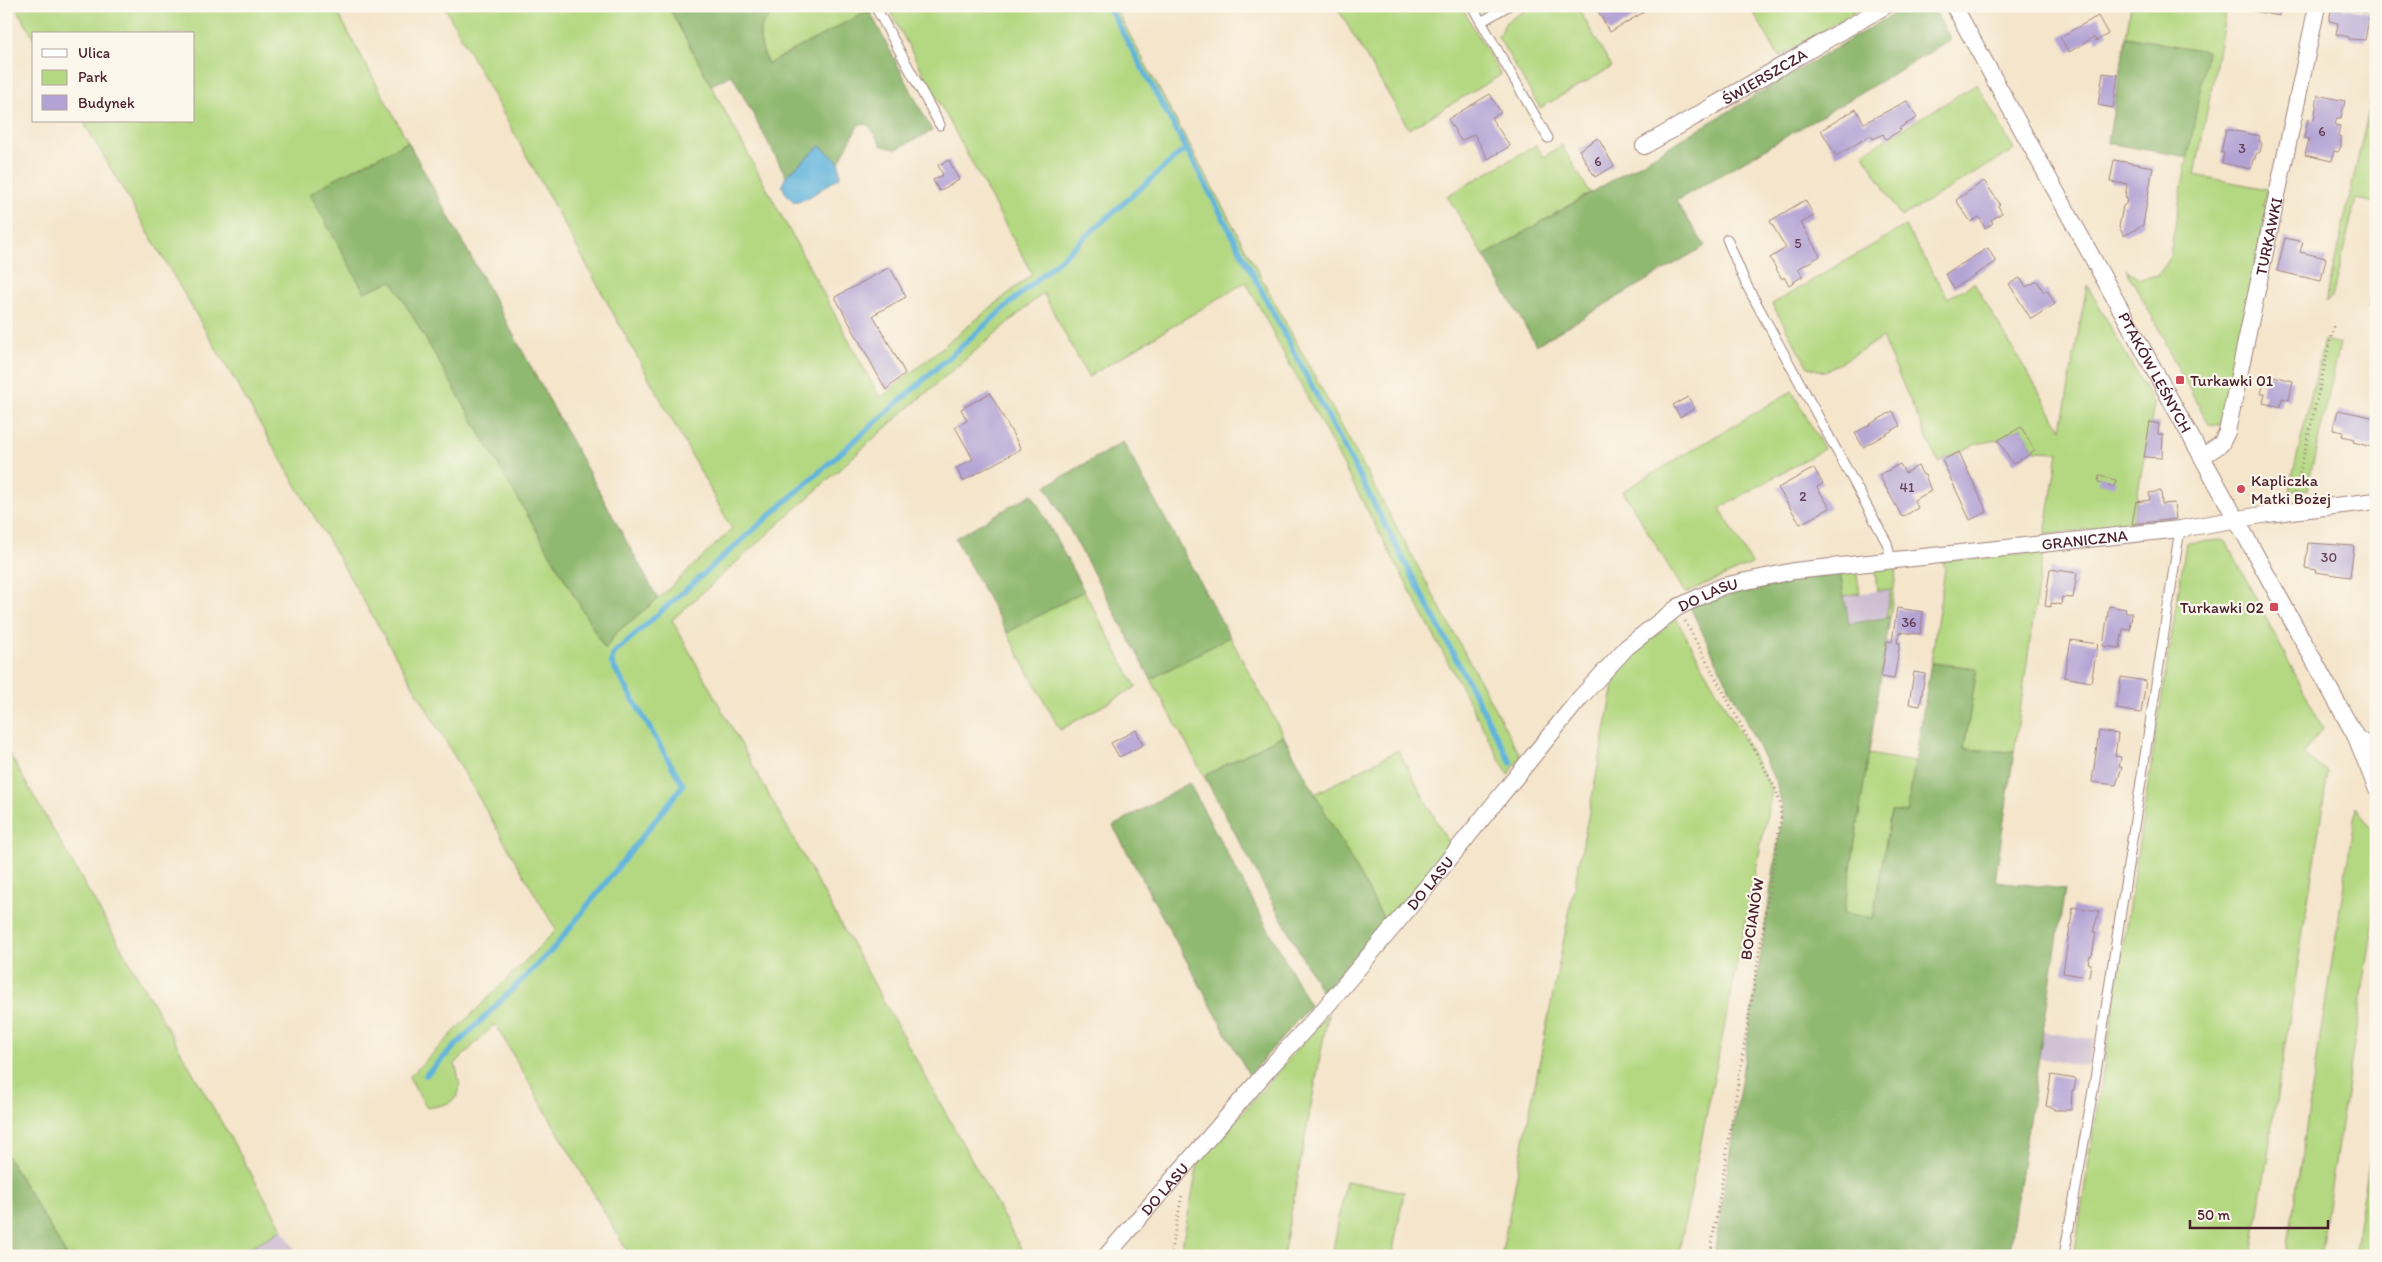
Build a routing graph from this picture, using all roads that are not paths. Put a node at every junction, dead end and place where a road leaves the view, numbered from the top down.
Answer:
1 (875, 6) edge
2 (1472, 6) edge
3 (1508, 6) edge
4 (1885, 6) edge
5 (1954, 6) edge
6 (2317, 6) edge
7 (1481, 22) junction
8 (940, 124) dead end
9 (1548, 138) dead end
10 (1644, 146) dead end
11 (1727, 239) dead end
12 (2203, 456) junction
13 (2376, 502) edge
14 (2237, 519) junction
15 (2180, 529) junction
16 (1891, 560) junction
17 (1794, 571) joint
18 (2356, 737) junction
19 (2376, 758) edge
20 (2376, 787) edge
21 (1106, 1256) edge
22 (2064, 1256) edge

1 - 8 lane
2 - 7 lane
3 - 7 lane
4 - 10 street, ŚWIERSZCZA
5 - 12 street, PTAKÓW LEŚNYCH
6 - 12 street, TURKAWKI
7 - 9 lane
11 - 16 lane
12 - 14 street, PTAKÓW LEŚNYCH
13 - 14 street, GRANICZNA
14 - 15 street, GRANICZNA
14 - 18 street, PTAKÓW LEŚNYCH
15 - 16 street, GRANICZNA
15 - 22 lane
16 - 17 street, GRANICZNA
17 - 21 street, DO LASU
18 - 19 street, PTAKÓW LEŚNYCH
18 - 20 street, PTAKÓW LEŚNYCH

